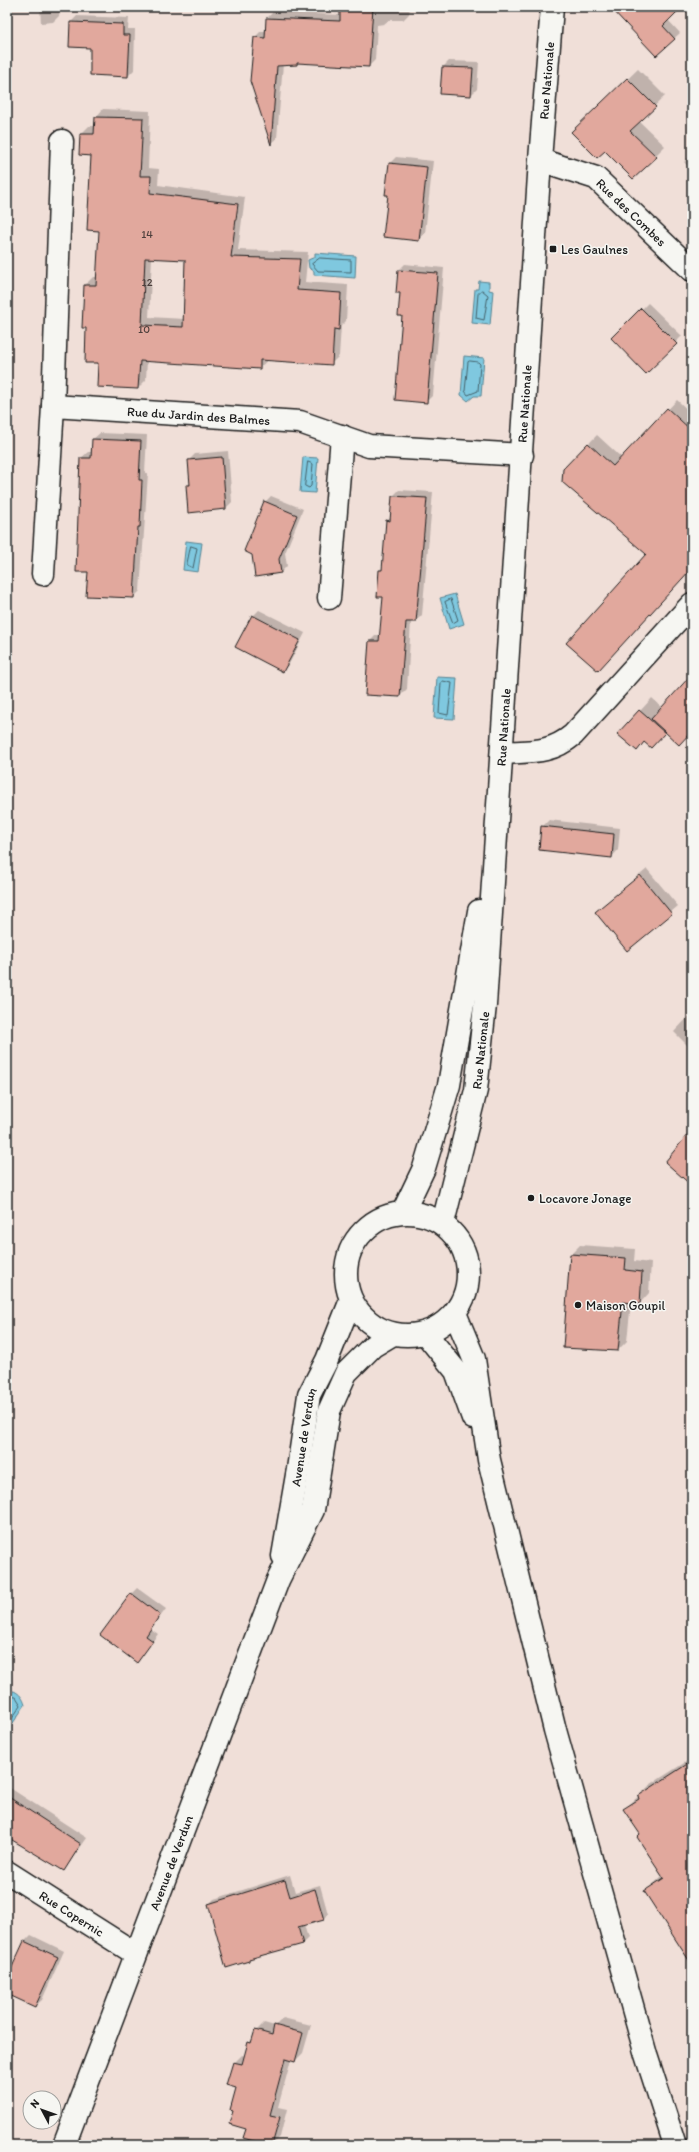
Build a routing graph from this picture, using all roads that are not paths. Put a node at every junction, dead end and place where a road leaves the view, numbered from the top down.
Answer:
1 (552, 7) edge
2 (62, 141) dead end
3 (540, 160) junction
4 (692, 270) edge
5 (52, 406) junction
6 (342, 436) junction
7 (522, 455) junction
8 (44, 574) dead end
9 (329, 598) dead end
10 (692, 604) edge
11 (502, 753) junction
12 (499, 802) junction
13 (402, 1212) junction
14 (443, 1223) junction
15 (351, 1300) junction
16 (455, 1313) junction
17 (426, 1333) junction
18 (393, 1334) junction
19 (489, 1460) junction
20 (278, 1580) junction
21 (7, 1872) edge
22 (136, 1954) junction
23 (64, 2145) edge
24 (675, 2145) edge

1 - 3 main road, Rue Nationale
2 - 5 main road
3 - 4 main road, Rue des Combes
3 - 7 main road, Rue Nationale
5 - 6 main road, Rue du Jardin des Balmes
5 - 8 main road
6 - 7 main road, Rue du Jardin des Balmes
6 - 9 main road
7 - 11 main road, Rue Nationale
10 - 11 main road
11 - 12 main road, Rue Nationale
12 - 13 main road, Rue Nationale
12 - 14 main road, Rue Nationale
13 - 14 main road
13 - 15 main road
14 - 16 main road
15 - 18 main road
15 - 20 main road, Avenue de Verdun
16 - 17 main road
16 - 19 main road
17 - 18 main road
17 - 19 main road
18 - 20 main road, Avenue de Verdun
19 - 24 main road
20 - 22 main road, Avenue de Verdun
21 - 22 main road, Rue Copernic
22 - 23 main road, Avenue de Verdun

